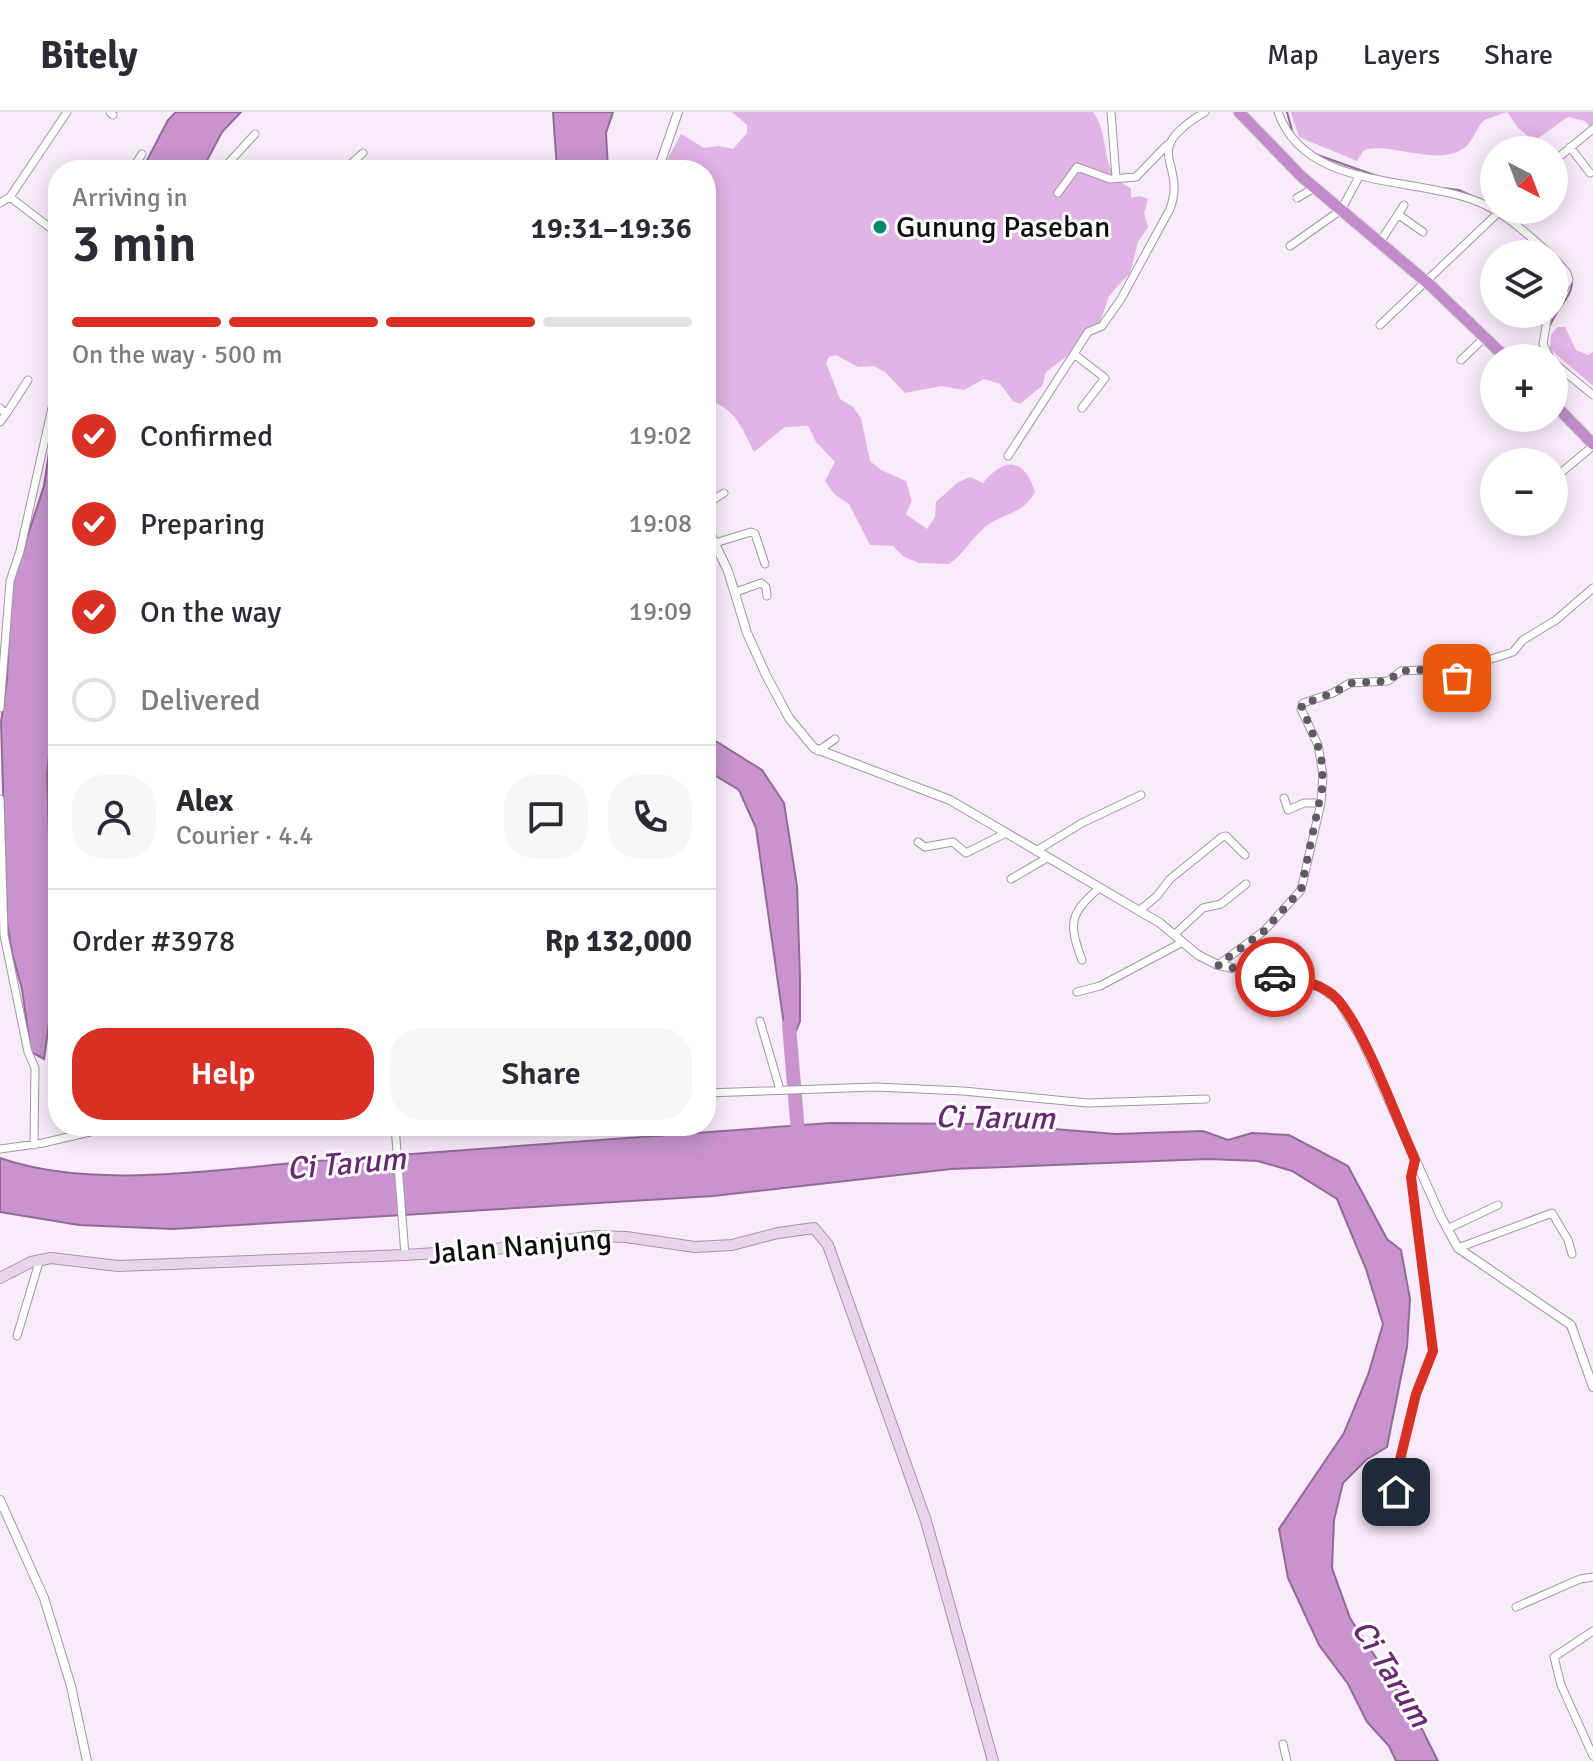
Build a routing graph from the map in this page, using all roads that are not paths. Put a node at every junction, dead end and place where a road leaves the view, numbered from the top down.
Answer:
1 (67, 112) edge
2 (678, 112) edge
3 (1111, 112) edge
4 (1205, 112) edge
5 (1278, 112) edge
6 (1246, 114) edge
7 (1593, 129) edge
8 (255, 134) dead end
9 (1167, 145) junction
10 (1570, 147) joint
11 (363, 153) dead end
12 (142, 154) dead end
13 (138, 160) edge
14 (231, 160) edge
15 (355, 160) edge
16 (661, 160) edge
17 (1590, 173) dead end
18 (1360, 175) junction
19 (1116, 177) junction
20 (1314, 188) junction
21 (1058, 193) dead end
22 (10, 197) junction
23 (1297, 198) dead end
24 (0, 203) edge
25 (1480, 204) edge
26 (1404, 205) dead end
27 (1341, 210) junction
28 (1399, 215) junction
29 (1487, 224) edge
30 (1516, 224) edge
31 (48, 226) edge
32 (1423, 232) dead end
33 (1535, 240) edge
34 (1380, 242) junction
35 (1290, 246) dead end
36 (1427, 282) junction
37 (1380, 325) dead end
38 (1485, 337) junction
39 (1492, 344) edge
40 (1074, 354) junction
41 (1461, 360) dead end
42 (1568, 374) edge
43 (28, 380) dead end
44 (1593, 395) edge
45 (1082, 408) dead end
46 (3, 411) edge
47 (1568, 419) edge
48 (0, 422) edge
49 (48, 426) edge
50 (1593, 445) edge
51 (1008, 456) dead end
52 (1568, 467) edge
53 (724, 493) dead end
54 (716, 498) edge
55 (716, 543) edge
56 (716, 545) edge
57 (765, 564) dead end
58 (1593, 588) edge
59 (736, 592) junction
60 (767, 596) dead end
61 (0, 708) edge
62 (835, 739) dead end
63 (818, 751) junction
64 (1141, 795) dead end
65 (1284, 798) dead end
66 (0, 799) edge
67 (1321, 803) junction
68 (1006, 833) junction
69 (918, 842) dead end
70 (1036, 851) junction
71 (1245, 855) dead end
72 (1047, 858) junction
73 (1011, 879) dead end
74 (1246, 884) dead end
75 (1098, 889) junction
76 (1139, 911) junction
77 (1174, 935) junction
78 (1181, 943) junction
79 (1082, 960) dead end
80 (1218, 965) junction
81 (1077, 992) dead end
82 (760, 1021) dead end
83 (780, 1090) junction
84 (716, 1093) edge
85 (1206, 1099) dead end
86 (72, 1136) edge
87 (396, 1136) edge
88 (34, 1145) junction
89 (0, 1149) edge
90 (1415, 1160) junction
91 (1498, 1205) dead end
92 (1447, 1229) junction
93 (1458, 1248) junction
94 (1572, 1254) dead end
95 (405, 1255) junction
96 (40, 1259) junction
97 (0, 1278) edge
98 (17, 1336) dead end
99 (1593, 1387) edge
100 (1396, 1492) dead end
101 (0, 1500) edge
102 (1593, 1577) edge
103 (1516, 1607) dead end
104 (1593, 1631) edge
105 (1283, 1744) dead end
106 (1593, 1756) edge
107 (87, 1761) edge
108 (993, 1761) edge
109 (1287, 1761) edge

1 - 22 street
2 - 16 street
3 - 19 street
4 - 9 street
5 - 18 street
6 - 20 highway
7 - 10 street
8 - 14 street
9 - 19 street
9 - 40 street
10 - 17 street
11 - 15 street
12 - 13 street
18 - 25 street
18 - 27 street
19 - 21 street
20 - 23 street
20 - 27 highway
22 - 24 street
22 - 31 street
26 - 28 street
27 - 34 highway
27 - 35 street
28 - 32 street
28 - 34 street
29 - 36 street
30 - 33 street
34 - 36 highway
36 - 37 street
36 - 38 highway
38 - 39 highway
38 - 41 street
40 - 45 street
40 - 51 street
42 - 44 street
43 - 46 street
46 - 48 street
47 - 50 highway
49 - 61 street
50 - 52 street
53 - 54 street
55 - 57 street
56 - 59 street
58 - 67 street
59 - 60 street
59 - 63 street
62 - 63 street
63 - 68 street
64 - 70 street
65 - 67 street
66 - 88 street
67 - 80 street
68 - 69 street
68 - 70 street
70 - 72 street
71 - 76 street
72 - 73 street
72 - 75 street
74 - 77 street
75 - 76 street
75 - 79 street
76 - 77 street
77 - 78 street
78 - 80 street
78 - 81 street
80 - 90 street
82 - 83 street
83 - 84 street
83 - 85 street
86 - 88 street
87 - 95 street
88 - 89 street
90 - 92 street
90 - 100 street
91 - 92 street
92 - 93 street
93 - 94 street
93 - 99 street
95 - 96 main road, Jalan Nanjung
95 - 108 main road, Jalan Nanjung
96 - 97 main road
96 - 98 street
101 - 107 street
102 - 103 street
104 - 106 street
105 - 109 street

